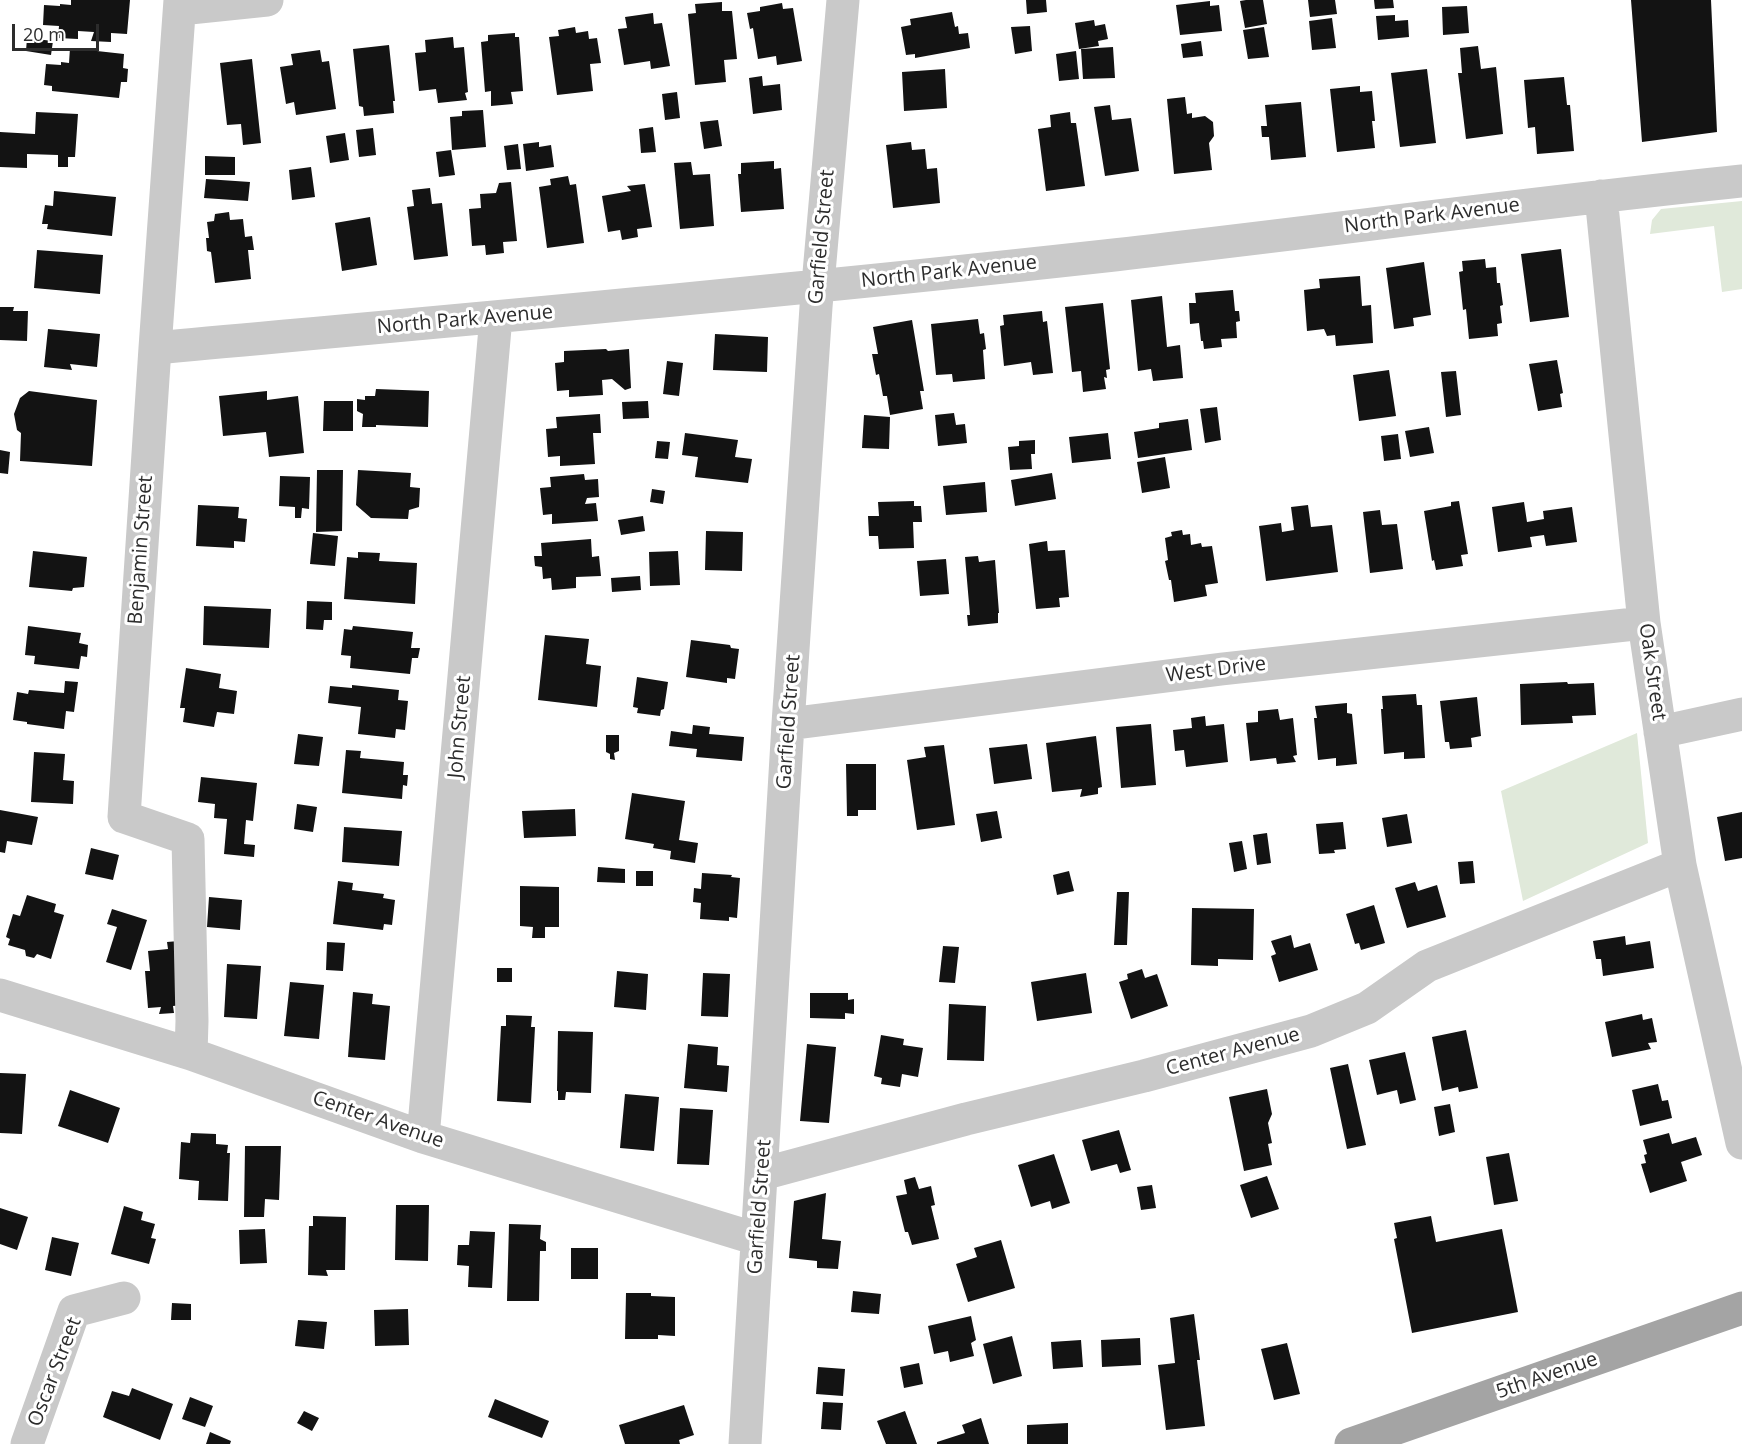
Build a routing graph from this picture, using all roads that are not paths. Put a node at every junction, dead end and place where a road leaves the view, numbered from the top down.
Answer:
1 (267, 0) edge
2 (843, 0) edge
3 (180, 5) edge
4 (1742, 181) edge
5 (1600, 196) junction
6 (817, 287) junction
7 (496, 317) junction
8 (154, 348) junction
9 (1644, 623) junction
10 (1742, 714) edge
11 (788, 723) junction
12 (1660, 732) junction
13 (1680, 865) junction
14 (0, 995) edge
15 (191, 1054) junction
16 (423, 1137) junction
17 (1742, 1143) edge
18 (762, 1174) junction
19 (758, 1239) junction
20 (124, 1298) dead end
21 (1742, 1308) edge
22 (27, 1444) edge
23 (745, 1444) edge
24 (1351, 1444) edge

1 - 3 street
2 - 6 street, Garfield Street
3 - 8 street, Benjamin Street
4 - 5 street, North Park Avenue
5 - 6 street, North Park Avenue
5 - 9 street, Oak Street
6 - 7 street, North Park Avenue
6 - 11 street, Garfield Street
7 - 8 street, North Park Avenue
7 - 16 street, John Street
8 - 15 street, Benjamin Street
9 - 11 street, West Drive
9 - 12 street, Oak Street
10 - 12 street
11 - 18 street, Garfield Street
12 - 13 street, Oak Street
13 - 17 street, Oak Street
13 - 18 street, Center Avenue
14 - 15 street, Center Avenue
15 - 16 street, Center Avenue
16 - 19 street, Center Avenue
18 - 19 street, Garfield Street
19 - 23 street, Garfield Street
20 - 22 street, Oscar Street
21 - 24 main road, 5th Avenue

